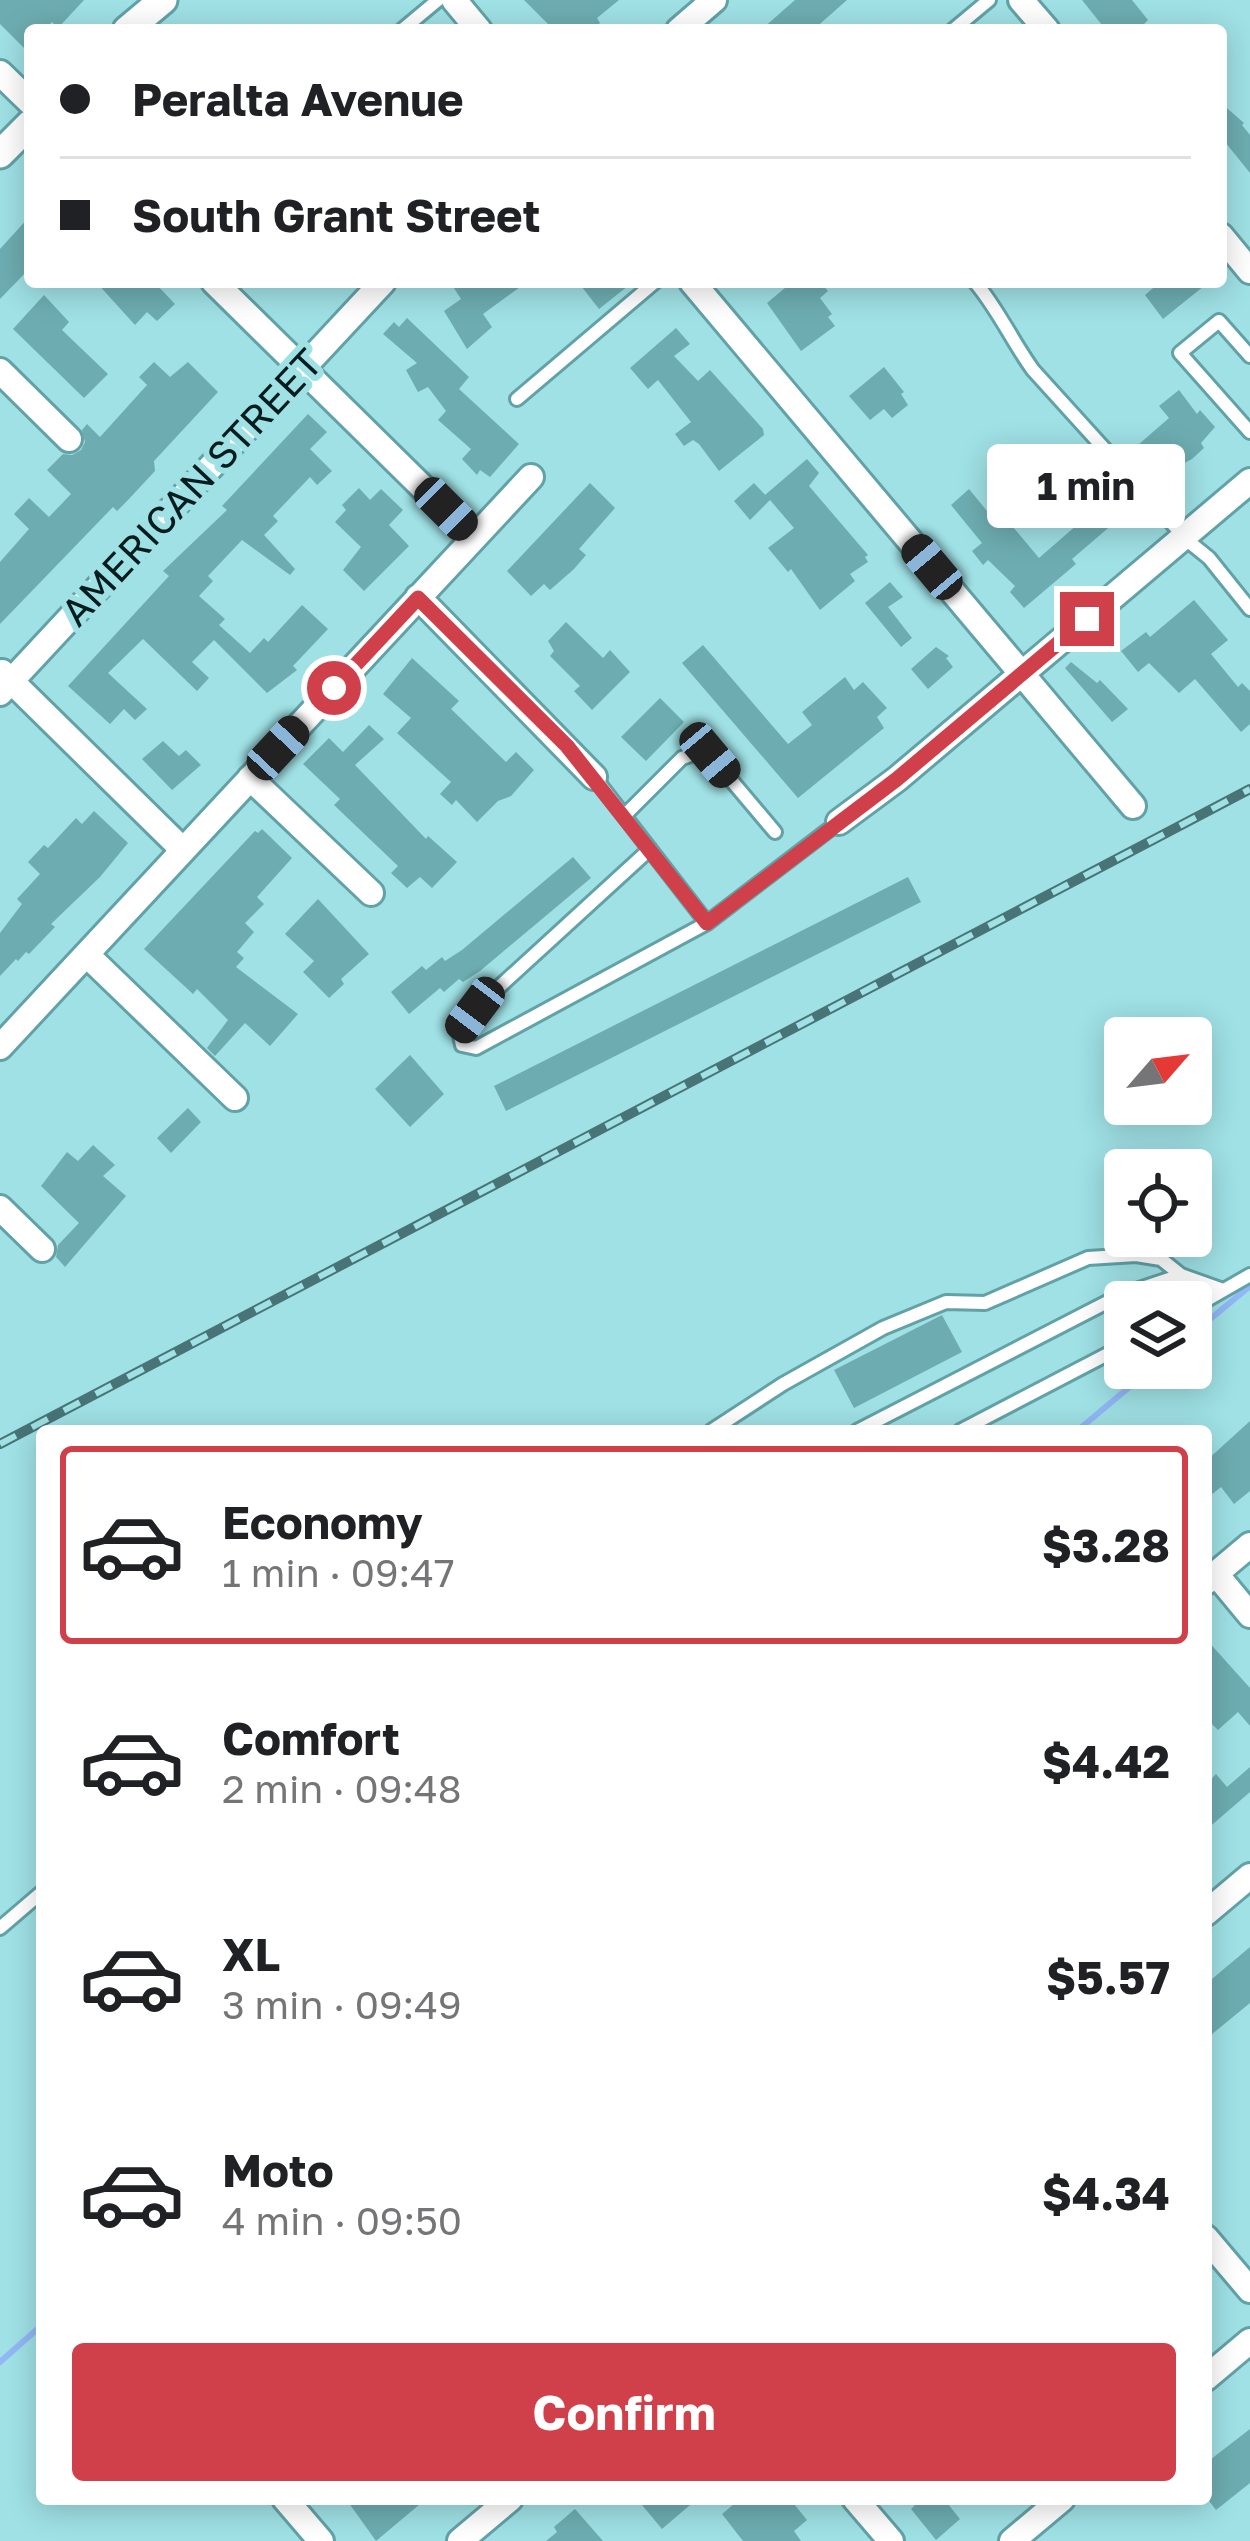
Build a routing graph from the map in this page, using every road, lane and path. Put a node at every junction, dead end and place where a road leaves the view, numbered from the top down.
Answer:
1 (163, 0) edge
2 (438, 0) edge
3 (454, 0) edge
4 (714, 0) edge
5 (989, 0) edge
6 (1021, 0) edge
7 (134, 24) edge
8 (409, 24) edge
9 (474, 24) edge
10 (686, 24) edge
11 (960, 24) edge
12 (1042, 24) edge
13 (0, 73) edge
14 (24, 96) edge
15 (24, 130) edge
16 (0, 154) edge
17 (1227, 243) edge
18 (1250, 271) edge
19 (220, 288) edge
20 (377, 288) edge
21 (648, 288) edge
22 (697, 288) edge
23 (980, 288) edge
24 (1250, 356) edge
25 (302, 368) junction
26 (0, 371) edge
27 (517, 399) dead end
28 (1248, 424) edge
29 (69, 440) dead end
30 (531, 477) dead end
31 (1250, 481) edge
32 (1184, 536) junction
33 (474, 538) junction
34 (418, 598) junction
35 (1250, 609) edge
36 (1021, 674) junction
37 (4, 681) edge
38 (594, 777) joint
39 (250, 778) junction
40 (1132, 806) dead end
41 (624, 816) junction
42 (838, 822) joint
43 (776, 832) dead end
44 (183, 850) junction
45 (650, 850) junction
46 (371, 893) dead end
47 (707, 923) junction
48 (87, 955) junction
49 (0, 1048) edge
50 (235, 1098) dead end
51 (0, 1208) edge
52 (42, 1249) dead end
53 (1181, 1275) junction
54 (1250, 1275) edge
55 (1223, 1290) junction
56 (1212, 1297) edge
57 (1104, 1357) edge
58 (720, 1425) edge
59 (869, 1425) edge
60 (973, 1425) edge
61 (1250, 1545) edge
62 (1212, 1577) edge
63 (1212, 1579) edge
64 (1250, 1615) edge
65 (1250, 1876) edge
66 (36, 1897) edge
67 (1212, 1908) edge
68 (0, 1928) edge
69 (1212, 2245) edge
70 (1250, 2290) edge
71 (1250, 2341) edge
72 (1212, 2373) edge
73 (290, 2505) edge
74 (503, 2505) edge
75 (860, 2505) edge
76 (1055, 2505) edge
77 (320, 2541) edge
78 (460, 2541) edge
79 (891, 2541) edge
80 (1012, 2541) edge

1 - 7 street
2 - 8 lane
3 - 9 street
4 - 10 street
5 - 11 lane
6 - 12 street
13 - 14 street
15 - 16 street
17 - 18 street
19 - 25 street
20 - 25 street, AMERICAN STREET
21 - 27 lane
22 - 36 street
23 - 32 lane
24 - 28 lane
25 - 33 street
25 - 37 street, AMERICAN STREET
26 - 29 street
30 - 33 street
31 - 32 street
32 - 35 lane
32 - 36 street
33 - 34 street
34 - 38 street
34 - 39 street
36 - 40 street
36 - 42 street
37 - 44 street
38 - 41 lane
39 - 44 street
39 - 46 street
41 - 43 lane
41 - 45 lane
42 - 47 lane
44 - 48 street
45 - 47 lane
45 - 47 lane
48 - 49 street
48 - 50 street
51 - 52 street
53 - 55 lane
53 - 58 lane
53 - 59 lane
54 - 55 lane
55 - 56 lane
57 - 60 lane
61 - 62 street
63 - 64 street
65 - 67 street
66 - 68 lane
69 - 70 street
71 - 72 street
73 - 77 street
74 - 78 street
75 - 79 street
76 - 80 street

